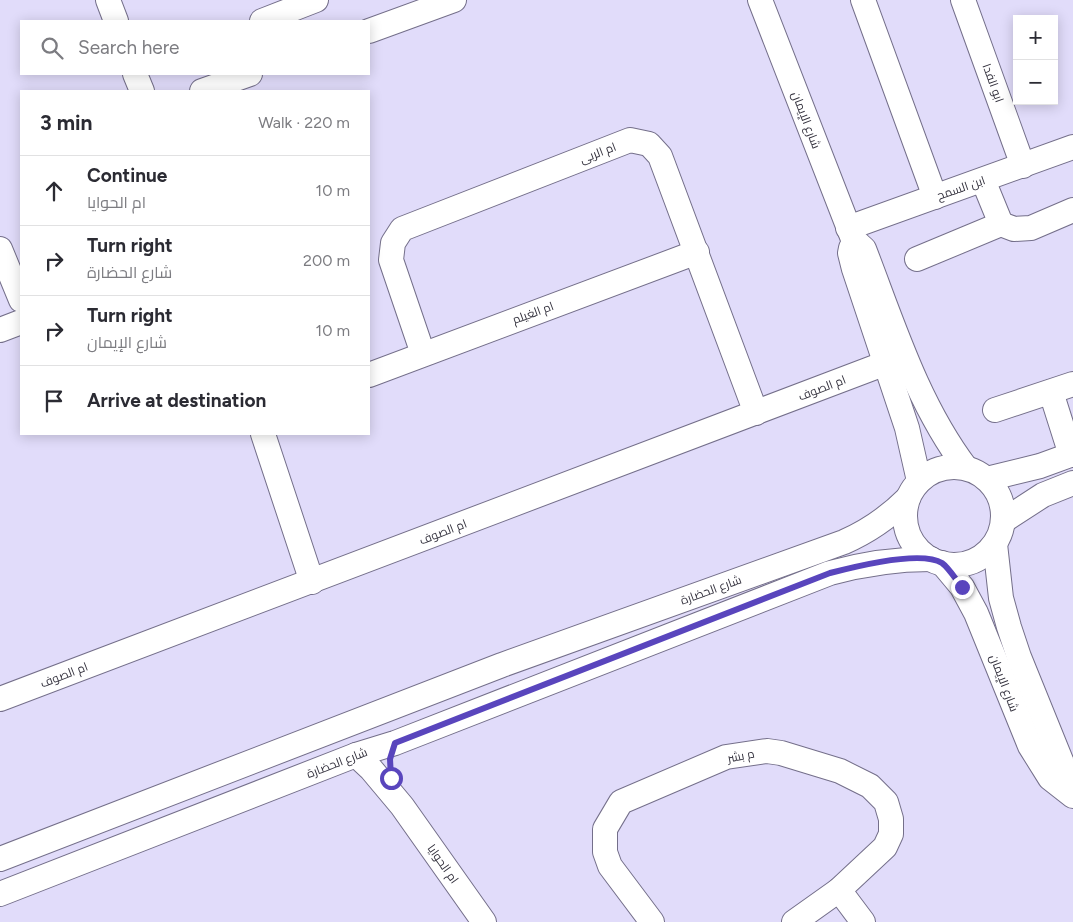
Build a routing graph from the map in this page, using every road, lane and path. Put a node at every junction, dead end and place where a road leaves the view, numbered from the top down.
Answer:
1 (108, 0) edge
2 (316, 0) edge
3 (454, 0) edge
4 (760, 0) edge
5 (863, 0) edge
6 (963, 0) edge
7 (425, 5) edge
8 (116, 20) edge
9 (265, 20) edge
10 (370, 31) edge
11 (136, 75) edge
12 (248, 75) edge
13 (142, 90) edge
14 (212, 90) edge
15 (1073, 147) edge
16 (1023, 166) junction
17 (983, 180) junction
18 (935, 197) junction
19 (1073, 210) edge
20 (1001, 224) junction
21 (850, 233) junction
22 (0, 249) edge
23 (697, 252) junction
24 (917, 259) dead end
25 (20, 298) edge
26 (20, 322) edge
27 (0, 330) edge
28 (423, 354) junction
29 (886, 363) junction
30 (370, 375) edge
31 (1062, 388) edge
32 (995, 410) dead end
33 (756, 413) junction
34 (263, 435) edge
35 (1072, 455) edge
36 (966, 468) junction
37 (987, 478) junction
38 (1073, 483) edge
39 (914, 489) junction
40 (1003, 522) junction
41 (995, 544) junction
42 (937, 561) junction
43 (312, 582) junction
44 (0, 699) edge
45 (395, 743) junction
46 (356, 755) junction
47 (1073, 779) edge
48 (1073, 796) edge
49 (402, 806) junction
50 (5, 853) edge
51 (839, 890) junction
52 (0, 894) edge
53 (484, 922) edge
54 (652, 922) edge
55 (794, 922) edge
56 (863, 922) edge

1 - 8 street
2 - 9 street
3 - 7 street
4 - 21 street, شارع الإيمان
5 - 18 street
6 - 16 street, ابو الفدا
7 - 10 street
11 - 13 street
12 - 14 street
15 - 16 street, ابن السمح
16 - 17 street, ابن السمح
17 - 18 street, ابن السمح
17 - 20 street
18 - 21 street, ابن السمح
19 - 20 street
20 - 24 street
21 - 29 street, شارع الإيمان
21 - 36 street, شارع الإيمان
22 - 25 street
23 - 28 street, ام الغيلم
23 - 28 street, ام الربى
23 - 33 street, ام الربى
26 - 27 street
28 - 30 street, ام الغيلم
29 - 33 street, ام الصوف
29 - 39 street, شارع الإيمان
31 - 32 street
31 - 35 street
33 - 43 street, ام الصوف
34 - 43 street
35 - 37 street
36 - 37 street
36 - 39 street
37 - 40 street
38 - 40 street
39 - 42 street
39 - 50 street, شارع الحضارة
40 - 41 street
41 - 42 street
41 - 47 street, شارع الإيمان
42 - 45 street, شارع الحضارة
42 - 48 street, شارع الإيمان
43 - 44 street, ام الصوف
45 - 46 street, شارع الحضارة
45 - 49 street, ام الحوايا
46 - 49 street, ام الحوايا
46 - 52 street, شارع الحضارة
49 - 53 street, ام الحوايا
51 - 54 street, م بشر
51 - 55 street, م بشر
51 - 56 street

